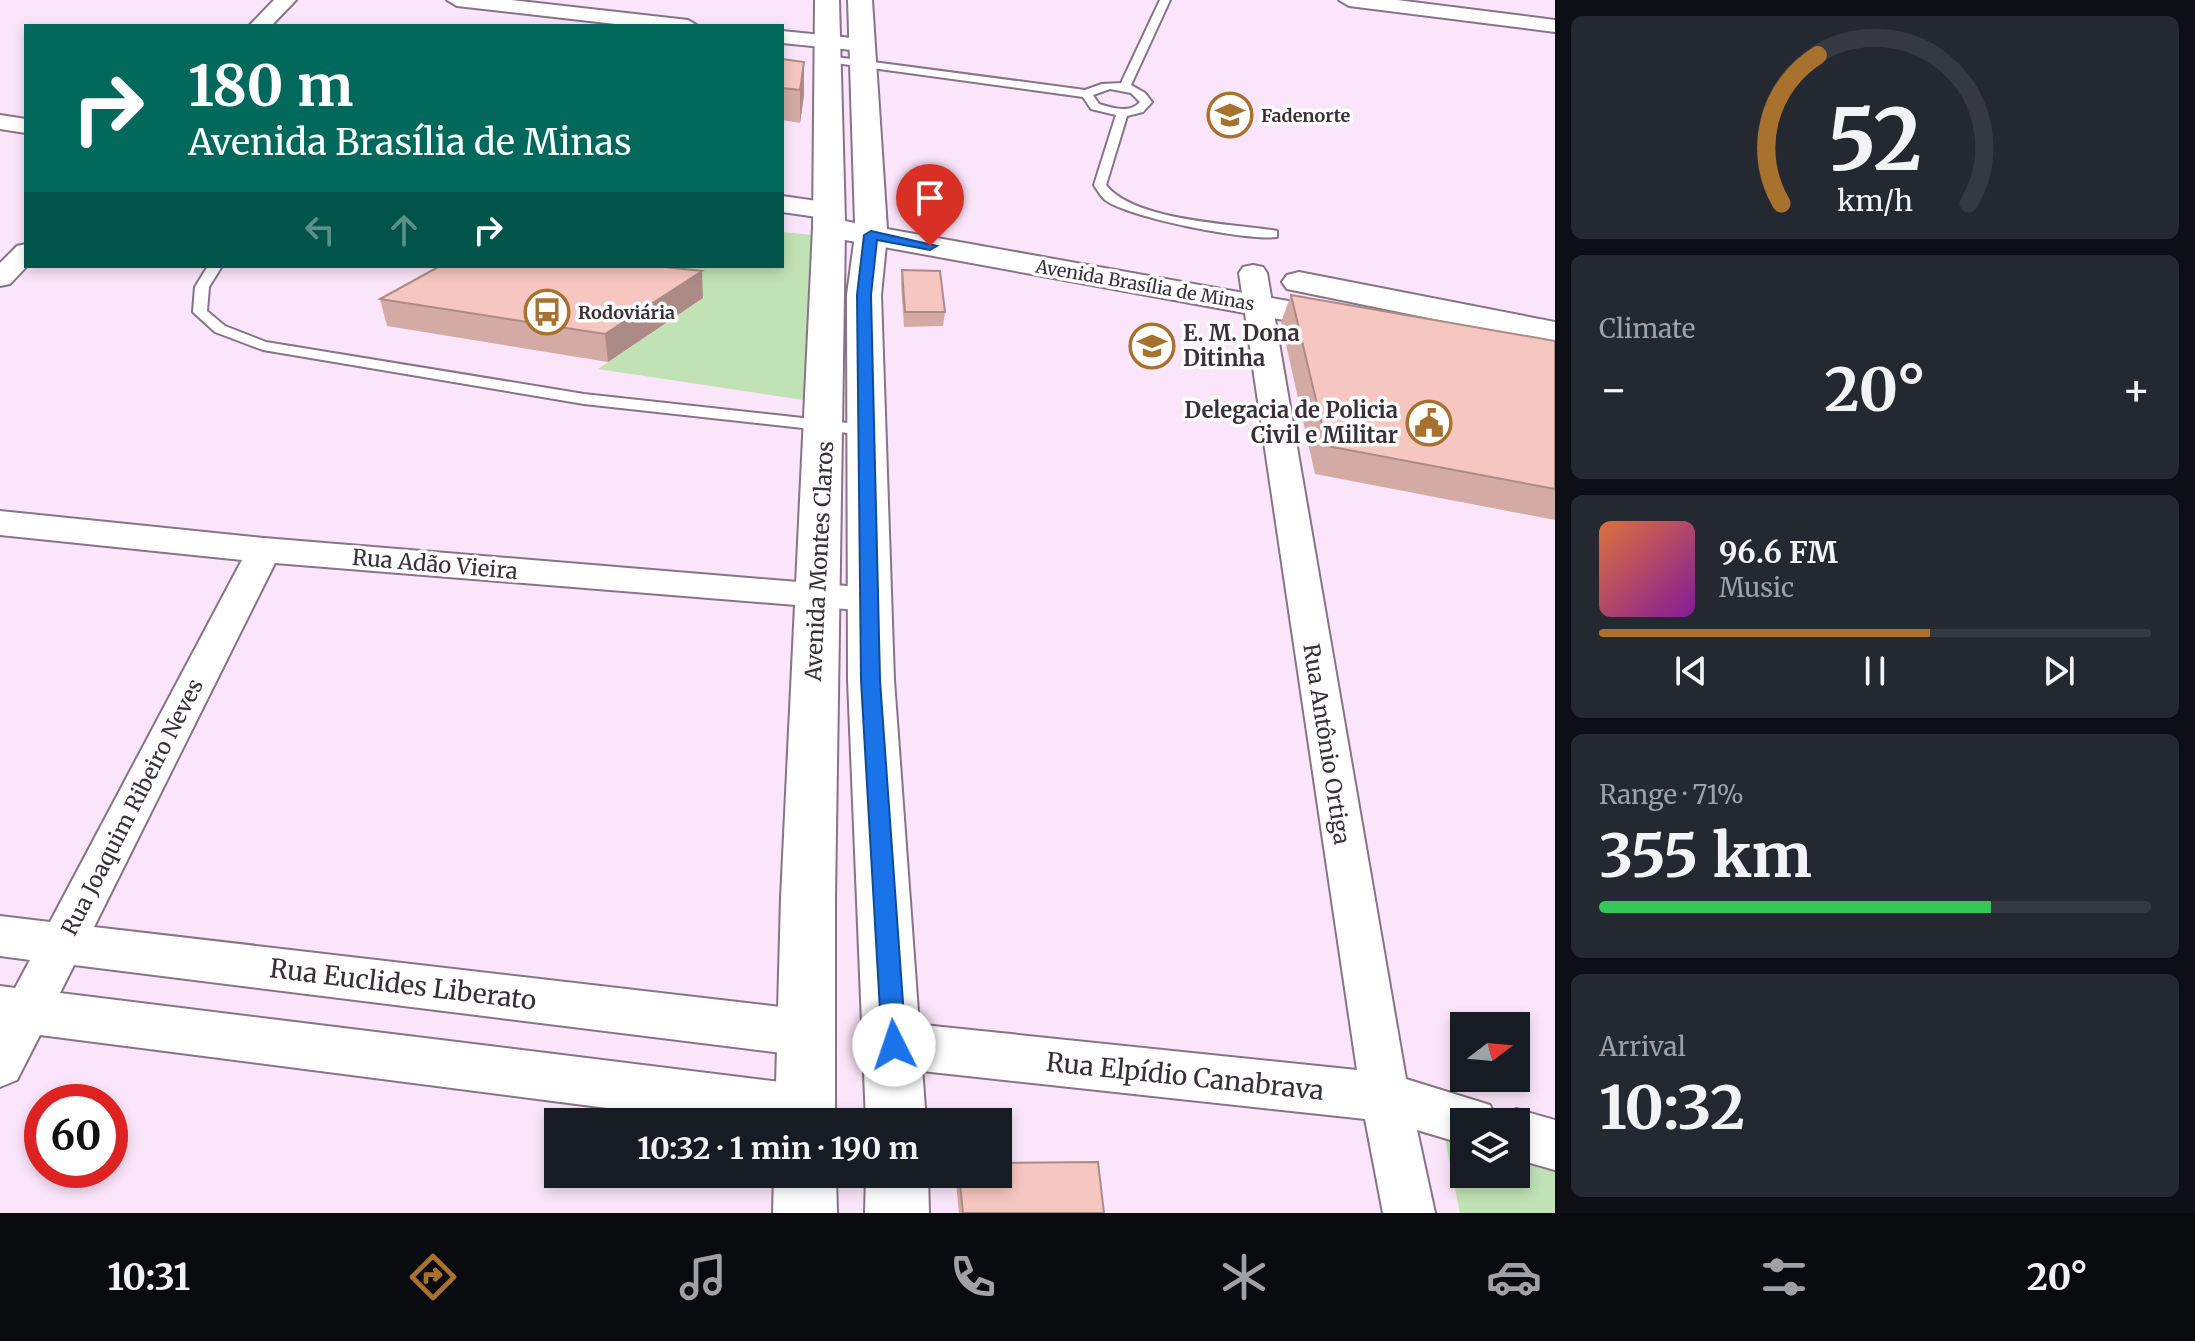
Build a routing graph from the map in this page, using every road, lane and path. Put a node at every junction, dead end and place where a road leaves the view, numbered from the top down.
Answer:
1 (286, 0) edge
2 (457, 0) edge
3 (827, 0) edge
4 (860, 0) edge
5 (1165, 0) edge
6 (1349, 0) edge
7 (545, 18) edge
8 (261, 24) edge
9 (652, 24) edge
10 (1555, 26) edge
11 (784, 38) edge
12 (828, 50) junction
13 (863, 54) junction
14 (1125, 87) junction
15 (1087, 94) junction
16 (0, 102) edge
17 (24, 105) edge
18 (1122, 113) junction
19 (0, 122) edge
20 (24, 126) edge
21 (784, 205) edge
22 (784, 222) edge
23 (850, 223) junction
24 (1272, 234) dead end
25 (24, 254) edge
26 (214, 268) edge
27 (0, 278) edge
28 (1254, 289) junction
29 (1555, 333) edge
30 (1555, 359) edge
31 (846, 428) junction
32 (0, 523) edge
33 (264, 550) junction
34 (816, 595) junction
35 (870, 598) junction
36 (0, 936) edge
37 (62, 943) junction
38 (14, 1010) edge
39 (806, 1033) junction
40 (894, 1045) junction
41 (0, 1064) edge
42 (1385, 1097) junction
43 (752, 1108) edge
44 (805, 1108) edge
45 (896, 1108) edge
46 (1450, 1115) edge
47 (1530, 1138) edge
48 (1555, 1145) edge
49 (805, 1188) edge
50 (897, 1188) edge
51 (805, 1213) edge
52 (897, 1213) edge
53 (1409, 1213) edge

1 - 8 street
2 - 7 street
3 - 12 main road, Avenida Montes Claros
4 - 13 main road, Avenida Montes Claros
5 - 14 lane
6 - 10 street
7 - 9 street
11 - 12 street
12 - 13 street
12 - 23 main road, Avenida Montes Claros
13 - 15 lane
13 - 23 main road, Avenida Montes Claros
14 - 15 lane
14 - 18 lane
15 - 18 lane
16 - 17 street
18 - 24 lane
19 - 20 street
21 - 23 street, Avenida Brasília de Minas
22 - 23 street, Avenida Brasília de Minas
23 - 28 main road, Avenida Brasília de Minas
23 - 31 main road, Avenida Montes Claros
25 - 27 street
26 - 31 lane
28 - 29 main road, Avenida Brasília de Minas
28 - 30 main road, Avenida Brasília de Minas
28 - 42 street, Rua Antônio Ortiga
31 - 34 main road, Avenida Montes Claros
31 - 35 main road, Avenida Montes Claros
32 - 33 street, Rua Adão Vieira
33 - 34 street, Rua Adão Vieira
33 - 37 street, Rua Joaquim Ribeiro Neves
34 - 35 street, Rua Adão Vieira
34 - 39 main road, Avenida Montes Claros
35 - 40 main road, Avenida Montes Claros
36 - 37 street, Rua Euclides Liberato
37 - 38 street, Rua Joaquim Ribeiro Neves
37 - 39 street, Rua Euclides Liberato
38 - 41 street, Rua Joaquim Ribeiro Neves
38 - 43 street
39 - 44 main road, Avenida Montes Claros
40 - 42 street, Rua Elpídio Canabrava
40 - 45 main road, Avenida Montes Claros
42 - 46 street, Rua Elpídio Canabrava
42 - 53 street, Rua Antônio Ortiga
47 - 48 street
49 - 51 main road
50 - 52 main road

